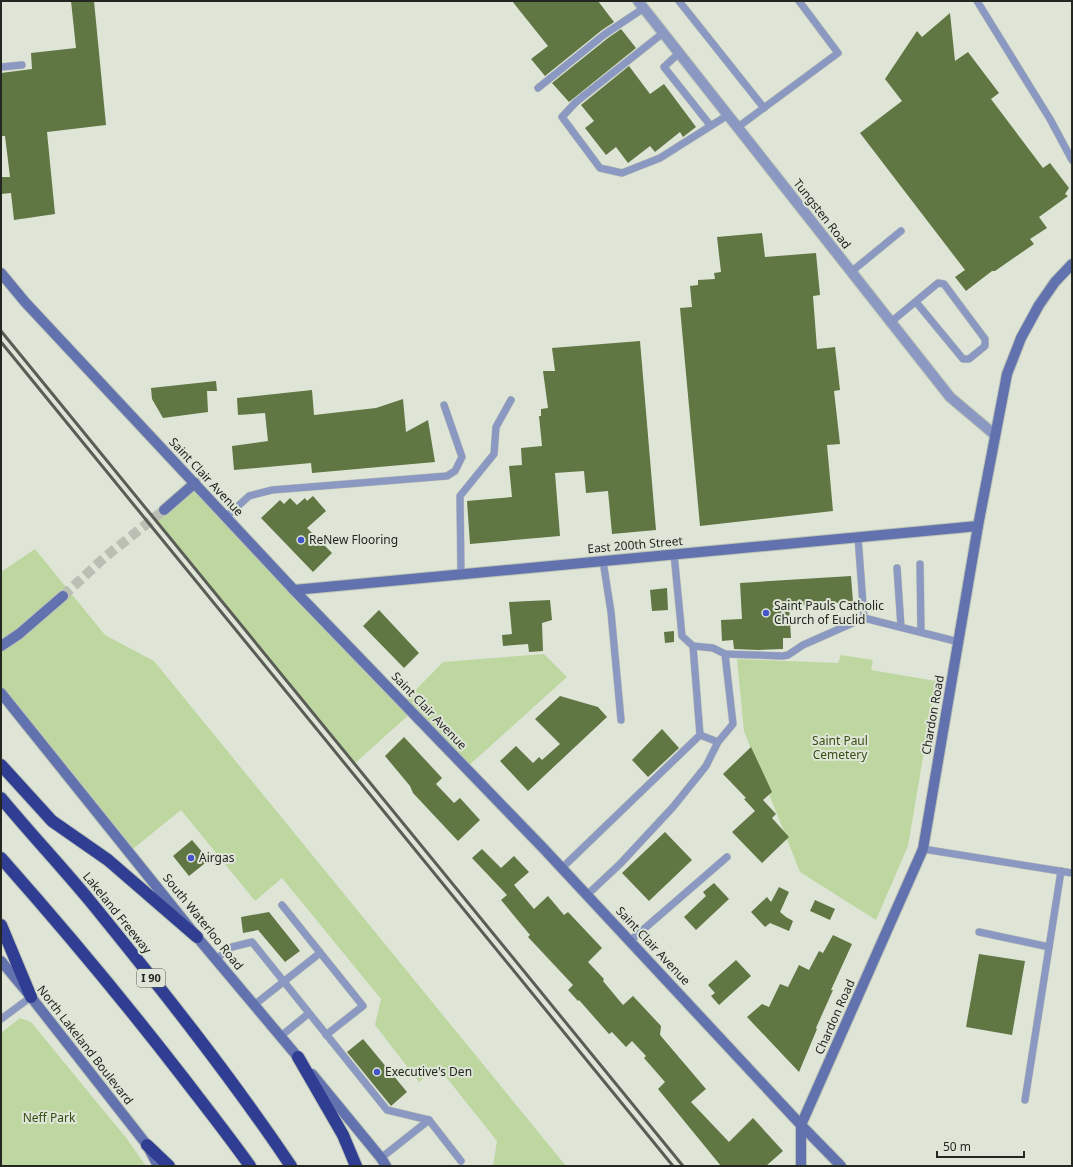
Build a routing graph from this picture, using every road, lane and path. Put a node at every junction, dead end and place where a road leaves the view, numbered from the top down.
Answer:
1 (679, 1) edge
2 (799, 1) edge
3 (977, 1) edge
4 (641, 5) edge
5 (664, 33) junction
6 (679, 53) junction
7 (22, 65) dead end
8 (1, 68) edge
9 (538, 88) dead end
10 (764, 108) junction
11 (728, 115) junction
12 (710, 125) junction
13 (738, 127) junction
14 (1072, 160) edge
15 (902, 231) dead end
16 (1072, 264) edge
17 (851, 272) junction
18 (1, 273) edge
19 (916, 302) junction
20 (891, 322) junction
21 (511, 400) dead end
22 (444, 406) dead end
23 (995, 435) junction
24 (195, 483) junction
25 (164, 510) tunnel mouth
26 (226, 517) junction
27 (978, 526) junction
28 (858, 537) junction
29 (674, 554) junction
30 (603, 561) junction
31 (920, 564) dead end
32 (897, 568) dead end
33 (461, 575) junction
34 (294, 590) junction
35 (63, 596) tunnel mouth
36 (864, 618) junction
37 (901, 627) junction
38 (921, 632) junction
39 (959, 642) junction
40 (1, 646) edge
41 (693, 646) junction
42 (725, 654) junction
43 (1, 692) edge
44 (621, 720) dead end
45 (700, 735) junction
46 (718, 742) junction
47 (1, 765) edge
48 (1, 798) edge
49 (924, 849) junction
50 (727, 857) dead end
51 (1, 858) edge
52 (562, 868) junction
53 (1061, 871) junction
54 (1072, 873) edge
55 (587, 895) junction
56 (282, 905) dead end
57 (1, 925) edge
58 (979, 932) dead end
59 (197, 937) junction
60 (630, 941) junction
61 (1049, 947) junction
62 (320, 953) junction
63 (216, 959) junction
64 (1, 962) edge
65 (284, 981) junction
66 (32, 997) junction
67 (254, 1005) junction
68 (308, 1014) junction
69 (1, 1019) edge
70 (326, 1035) junction
71 (281, 1036) junction
72 (298, 1057) junction
73 (1025, 1100) dead end
74 (429, 1120) junction
75 (801, 1125) junction
76 (147, 1145) junction
77 (462, 1161) dead end
78 (384, 1162) edge
79 (158, 1166) edge
80 (169, 1166) edge
81 (250, 1166) edge
82 (291, 1166) edge
83 (356, 1166) edge
84 (801, 1166) edge
85 (841, 1166) edge

1 - 10 lane
2 - 10 lane
3 - 14 lane
4 - 5 street, Tungsten Road
4 - 9 lane
5 - 6 street, Tungsten Road
5 - 12 lane
6 - 11 street, Tungsten Road
6 - 12 lane
7 - 8 lane
10 - 13 lane
11 - 12 lane
11 - 13 street, Tungsten Road
13 - 17 street, Tungsten Road
15 - 17 lane
16 - 23 street, Chardon Road
17 - 20 street, Tungsten Road
18 - 24 street, Saint Clair Avenue
19 - 19 lane
19 - 20 lane
20 - 23 street, Tungsten Road
21 - 33 lane
22 - 26 lane
23 - 27 street, Chardon Road
24 - 25 street
24 - 26 street, Saint Clair Avenue
26 - 34 street, Saint Clair Avenue
27 - 28 street, East 200th Street
27 - 39 street, Chardon Road
28 - 29 street, East 200th Street
28 - 36 lane
29 - 30 street, East 200th Street
29 - 41 lane
30 - 33 street, East 200th Street
30 - 44 lane
31 - 38 lane
32 - 37 lane
33 - 34 street, East 200th Street
34 - 52 street, Saint Clair Avenue
35 - 40 street
36 - 37 lane
36 - 42 lane
37 - 38 lane
38 - 39 lane
39 - 49 street, Chardon Road
41 - 42 lane
41 - 45 lane
42 - 46 lane
43 - 59 street, South Waterloo Road
45 - 46 lane
45 - 52 lane
46 - 55 lane
47 - 59 highway
48 - 82 highway, Lakeland Freeway / I 90
49 - 53 lane
49 - 75 street, Chardon Road
50 - 60 lane
51 - 81 highway
52 - 55 street, Saint Clair Avenue
53 - 54 lane
53 - 61 lane
55 - 60 street, Saint Clair Avenue
56 - 62 lane
57 - 66 highway
58 - 61 lane
59 - 63 street, South Waterloo Road
60 - 75 street, Saint Clair Avenue
61 - 73 lane
62 - 65 lane
62 - 70 lane
63 - 65 lane
63 - 67 street, South Waterloo Road
64 - 66 street, North Lakeland Boulevard
65 - 67 lane
65 - 68 lane
66 - 69 lane
66 - 76 street, North Lakeland Boulevard
67 - 71 street, South Waterloo Road
68 - 70 lane
68 - 71 lane
70 - 74 lane
71 - 72 street, South Waterloo Road
72 - 78 street, South Waterloo Road
72 - 83 highway
74 - 77 lane
74 - 78 lane
75 - 84 street, Chardon Road
75 - 85 street, Saint Clair Avenue
76 - 79 street, North Lakeland Boulevard
76 - 80 highway

